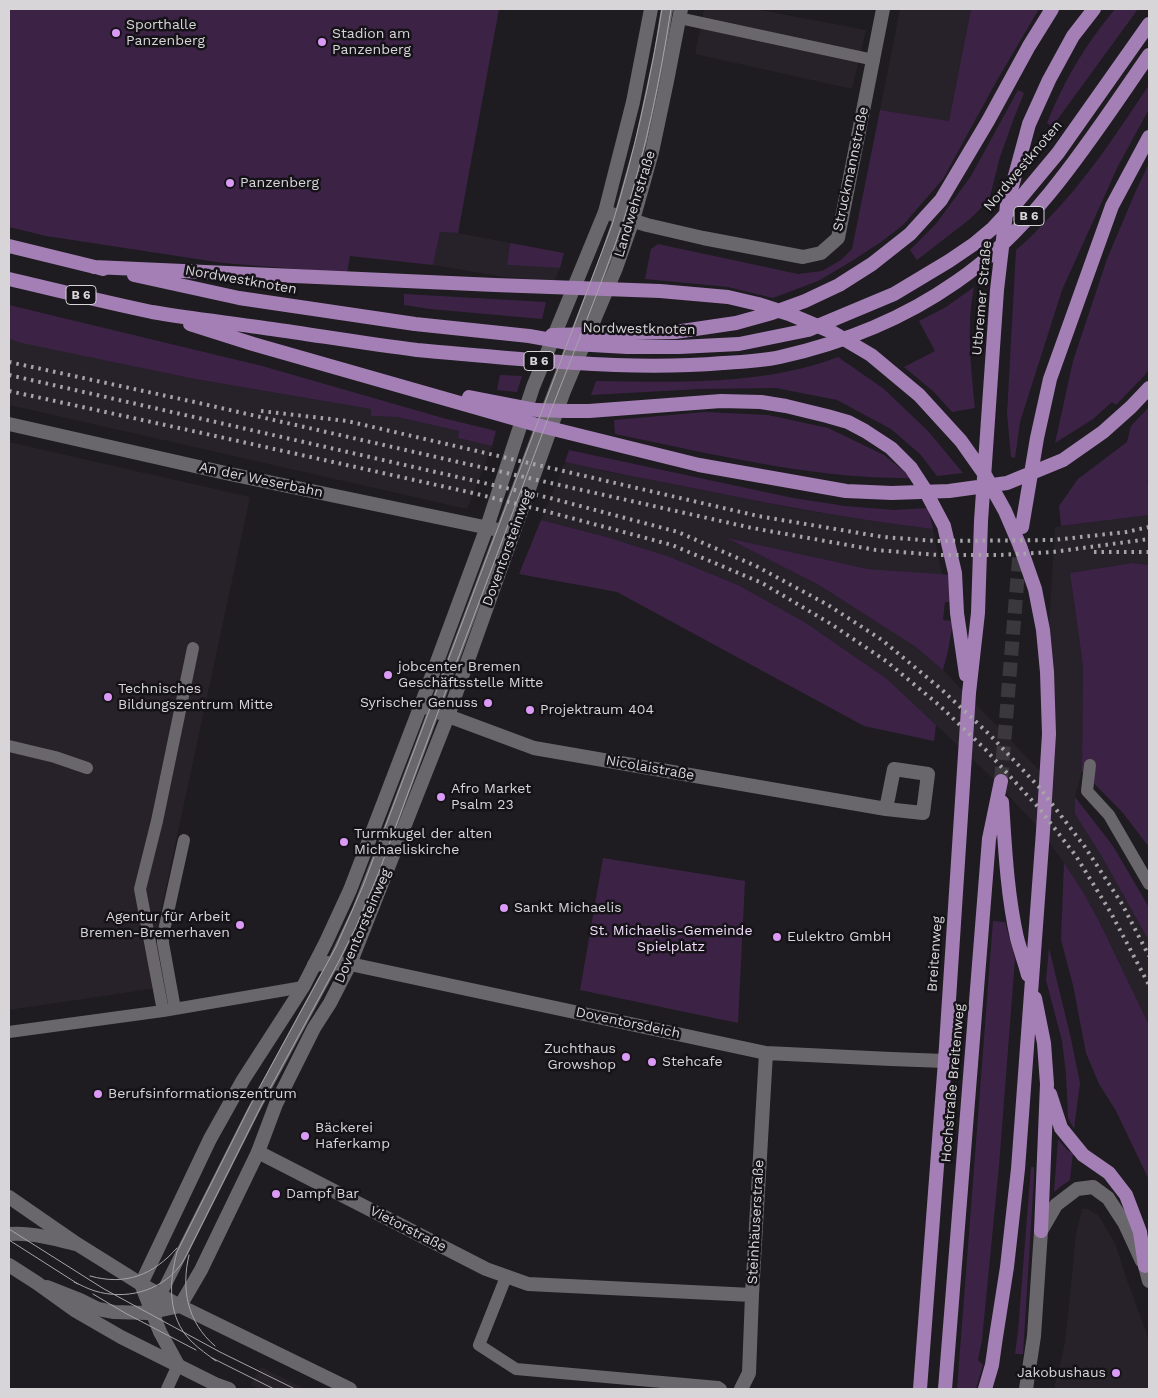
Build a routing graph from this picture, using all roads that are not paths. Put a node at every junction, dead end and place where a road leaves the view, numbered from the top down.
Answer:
1 (651, 9) edge
2 (667, 9) edge
3 (883, 9) edge
4 (1052, 9) edge
5 (1094, 9) edge
6 (680, 14) edge
7 (1149, 24) edge
8 (1149, 55) edge
9 (874, 60) junction
10 (1149, 137) edge
11 (605, 212) junction
12 (626, 218) junction
13 (9, 246) edge
14 (94, 267) junction
15 (9, 279) edge
16 (153, 312) junction
17 (529, 336) junction
18 (397, 385) junction
19 (533, 387) joint
20 (1149, 388) edge
21 (564, 390) joint
22 (9, 424) edge
23 (981, 521) joint
24 (1023, 524) dead end
25 (487, 527) junction
26 (508, 531) junction
27 (193, 648) dead end
28 (969, 693) junction
29 (427, 708) junction
30 (448, 716) junction
31 (9, 746) edge
32 (1090, 765) dead end
33 (88, 768) dead end
34 (886, 809) dead end
35 (184, 840) dead end
36 (1149, 884) edge
37 (333, 963) junction
38 (350, 964) junction
39 (314, 965) junction
40 (303, 987) junction
41 (169, 1010) junction
42 (9, 1032) edge
43 (766, 1053) junction
44 (945, 1061) junction
45 (1047, 1084) junction
46 (258, 1152) junction
47 (9, 1197) edge
48 (1041, 1231) junction
49 (9, 1234) edge
50 (77, 1244) junction
51 (9, 1265) edge
52 (1145, 1266) junction
53 (506, 1277) junction
54 (1149, 1281) edge
55 (37, 1283) junction
56 (141, 1284) junction
57 (161, 1295) junction
58 (752, 1295) junction
59 (180, 1306) junction
60 (152, 1312) junction
61 (178, 1365) junction
62 (167, 1389) edge
63 (229, 1389) edge
64 (350, 1389) edge
65 (721, 1389) edge
66 (741, 1389) edge
67 (920, 1389) edge
68 (945, 1389) edge
69 (985, 1389) edge
70 (1026, 1389) edge

1 - 11 street, Landwehrstraße
2 - 12 lane
3 - 9 street, Struckmannstraße
4 - 17 highway
5 - 23 highway, Utbremer Straße
6 - 9 lane
6 - 12 street, Landwehrstraße
7 - 17 highway, Nordwestknoten / B 6
8 - 16 highway, B 6
9 - 12 street, Struckmannstraße
10 - 24 highway
11 - 12 street, Struckmannstraße
11 - 19 street, Landwehrstraße
12 - 21 street, Landwehrstraße
12 - 26 lane
13 - 14 highway, Nordwestknoten / B 6
14 - 17 highway, Nordwestknoten / B 6
14 - 69 highway
15 - 16 highway, B 6
16 - 18 highway
18 - 20 highway
18 - 28 highway
19 - 25 street, Doventorsteinweg
21 - 26 street, Doventorsteinweg
22 - 25 street, An der Weserbahn
23 - 28 highway, Breitenweg
25 - 26 street, An der Weserbahn
25 - 29 street, Doventorsteinweg
26 - 29 lane
26 - 30 street, Doventorsteinweg
27 - 41 lane
28 - 44 highway, Breitenweg
29 - 30 street, Nicolaistraße
29 - 37 lane
29 - 39 street, Doventorsteinweg
30 - 34 street, Nicolaistraße
30 - 38 street, Doventorsteinweg
31 - 33 lane
32 - 36 lane
35 - 41 lane
37 - 38 street, Doventorsdeich
37 - 39 street, Doventorsdeich
37 - 57 lane
38 - 43 street, Doventorsdeich
38 - 46 street, Doventorsteinweg
39 - 40 street, Doventorsteinweg
40 - 41 lane
40 - 56 street, Doventorsteinweg
41 - 42 lane
43 - 44 street, Doventorsdeich
43 - 58 street, Steinhäuserstraße
44 - 67 highway, Breitenweg
45 - 48 highway
45 - 52 highway
45 - 68 highway, Hochstraße Breitenweg
46 - 53 street, Vietorstraße
46 - 59 street, Doventorsteinweg
47 - 50 street
48 - 52 street
48 - 70 street
49 - 50 street
50 - 56 street
51 - 55 street
52 - 54 street
53 - 58 street, Vietorstraße
53 - 65 lane
55 - 60 street
55 - 61 street
56 - 57 street
56 - 60 street
57 - 59 street
57 - 60 lane
58 - 66 street, Steinhäuserstraße
59 - 60 street
59 - 64 street
60 - 61 street
61 - 62 lane
61 - 63 street

